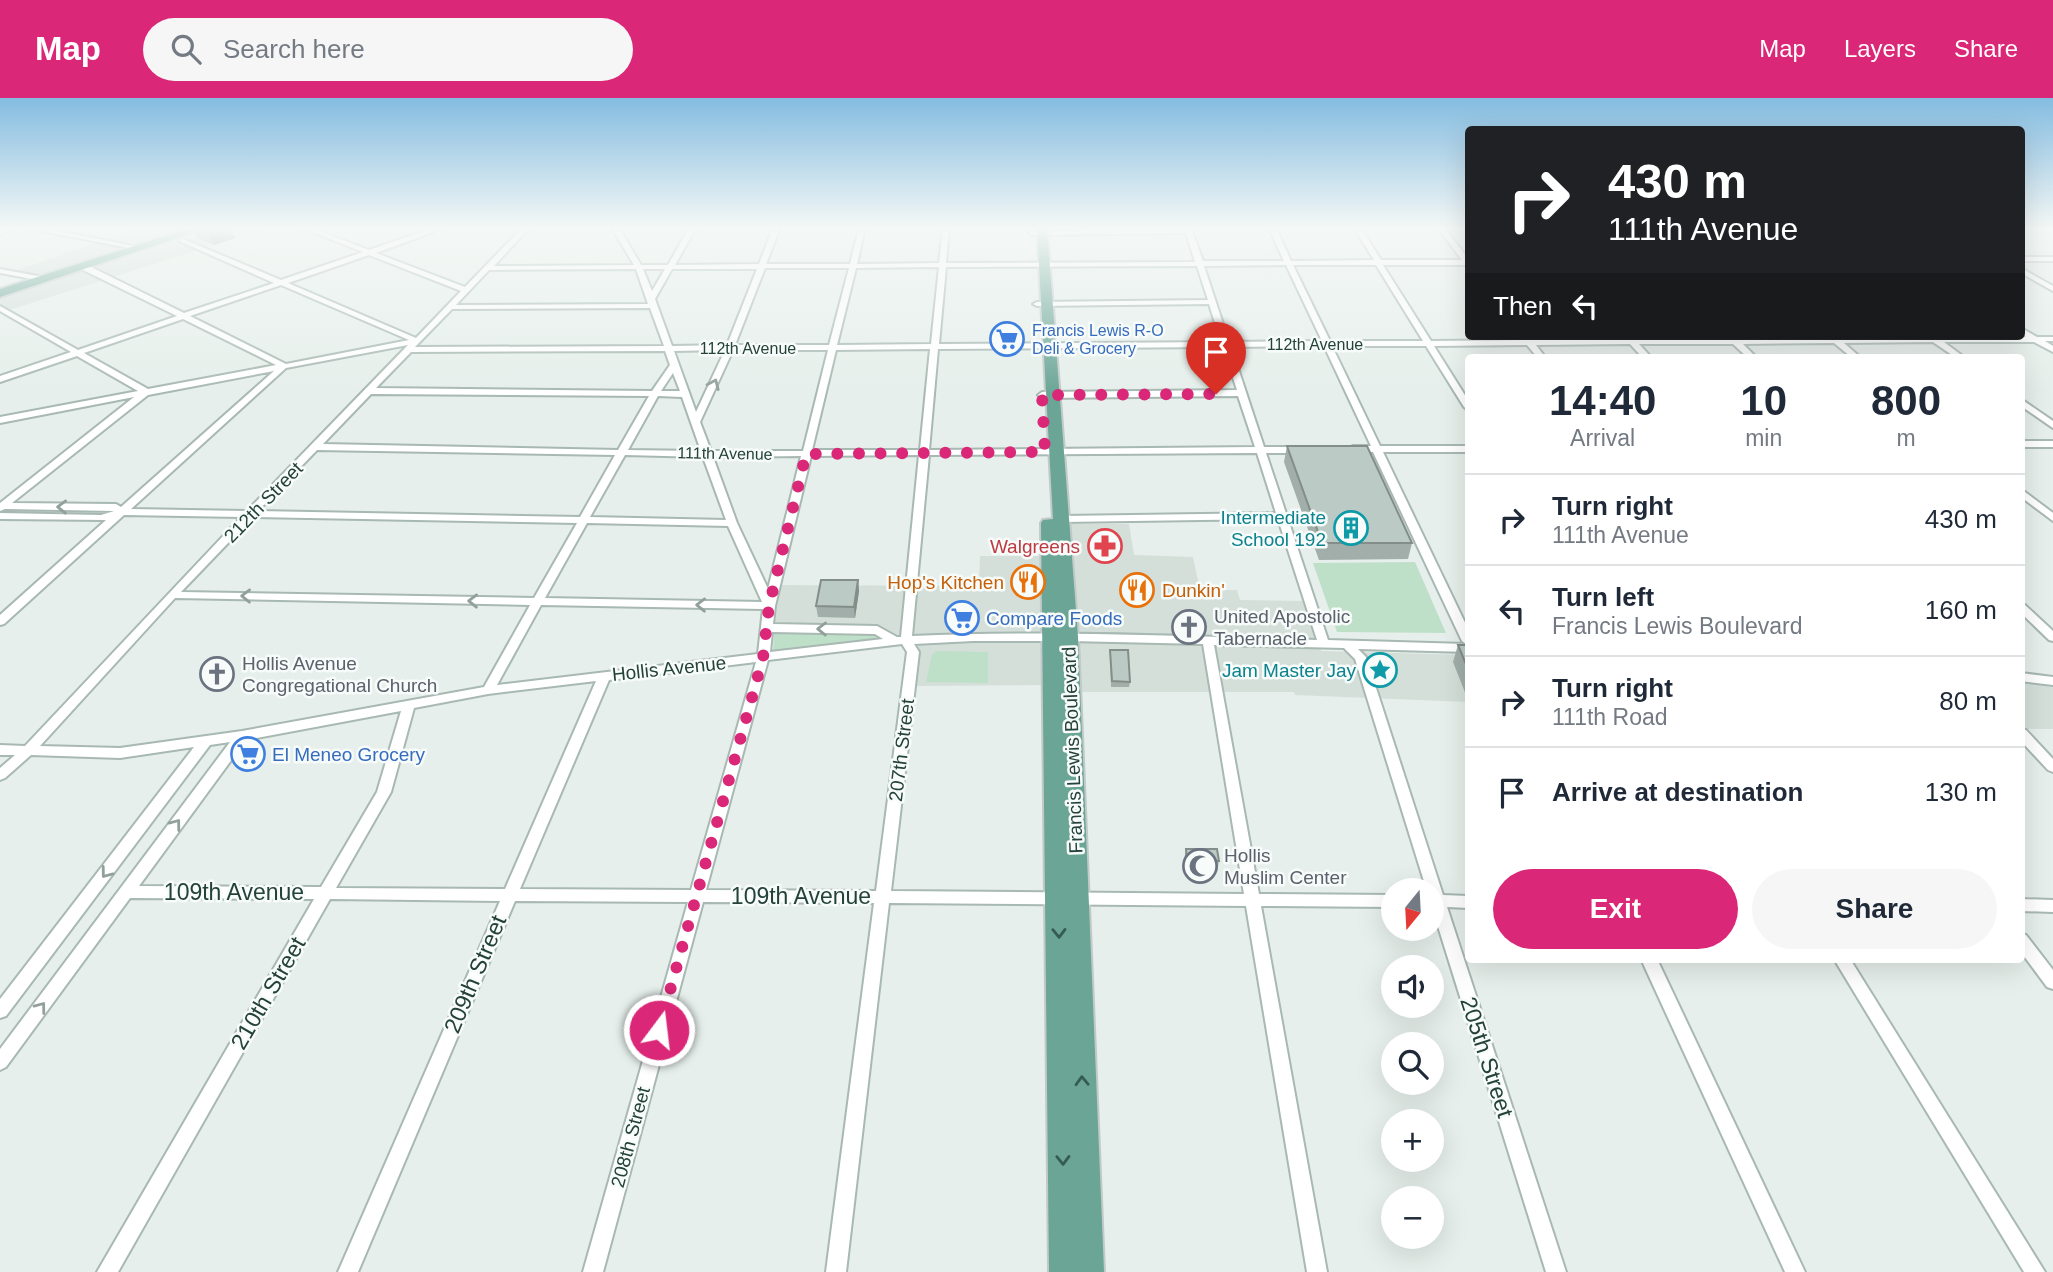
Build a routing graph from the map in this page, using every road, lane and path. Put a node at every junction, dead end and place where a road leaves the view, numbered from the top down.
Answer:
1 (31, 283) edge
2 (116, 283) edge
3 (281, 283) joint
4 (448, 283) edge
5 (474, 283) edge
6 (645, 283) edge
7 (663, 283) edge
8 (756, 283) edge
9 (848, 283) edge
10 (941, 283) edge
11 (1040, 283) edge
12 (1206, 283) edge
13 (1298, 283) edge
14 (1391, 283) edge
15 (467, 290) junction
16 (0, 293) edge
17 (1212, 302) junction
18 (652, 303) junction
19 (1042, 304) junction
20 (450, 307) junction
21 (0, 308) edge
22 (184, 316) junction
23 (2025, 333) edge
24 (2025, 339) edge
25 (2035, 339) junction
26 (2053, 339) edge
27 (1502, 340) edge
28 (1528, 340) edge
29 (1631, 340) edge
30 (1734, 340) edge
31 (1835, 340) edge
32 (1936, 340) edge
33 (418, 341) junction
34 (1428, 343) junction
35 (1226, 344) junction
36 (1327, 344) junction
37 (1045, 345) junction
38 (934, 346) junction
39 (833, 347) junction
40 (668, 348) junction
41 (730, 348) junction
42 (409, 350) junction
43 (2053, 350) edge
44 (79, 352) junction
45 (1539, 354) edge
46 (1644, 354) edge
47 (1749, 354) edge
48 (1852, 354) edge
49 (1956, 354) edge
50 (675, 364) junction
51 (284, 366) junction
52 (0, 379) edge
53 (370, 391) junction
54 (146, 392) junction
55 (1242, 393) junction
56 (685, 394) junction
57 (1048, 395) junction
58 (655, 396) junction
59 (1465, 402) edge
60 (2025, 405) edge
61 (1, 418) edge
62 (697, 420) junction
63 (2053, 425) edge
64 (2025, 444) edge
65 (2053, 444) edge
66 (317, 447) junction
67 (1378, 449) junction
68 (1465, 449) edge
69 (1261, 450) junction
70 (1313, 450) edge
71 (1340, 450) edge
72 (625, 452) junction
73 (1051, 452) junction
74 (924, 453) junction
75 (707, 454) junction
76 (806, 454) junction
77 (2025, 495) edge
78 (1, 509) edge
79 (121, 512) junction
80 (250, 514) junction
81 (1282, 516) junction
82 (2053, 518) edge
83 (1062, 519) junction
84 (585, 520) junction
85 (732, 523) junction
86 (172, 595) junction
87 (539, 602) junction
88 (769, 606) junction
89 (2025, 611) edge
90 (0, 621) edge
91 (766, 628) junction
92 (1465, 635) edge
93 (1061, 637) junction
94 (2053, 637) edge
95 (900, 641) junction
96 (1208, 642) junction
97 (1324, 645) junction
98 (1348, 646) junction
99 (1465, 648) edge
100 (763, 658) junction
101 (604, 676) junction
102 (2025, 678) edge
103 (2053, 681) edge
104 (488, 690) junction
105 (409, 705) junction
106 (242, 737) junction
107 (2025, 737) edge
108 (206, 741) junction
109 (0, 750) edge
110 (28, 751) junction
111 (2053, 768) edge
112 (0, 775) edge
113 (1427, 878) edge
114 (126, 892) junction
115 (326, 892) junction
116 (510, 894) junction
117 (696, 895) junction
118 (884, 897) junction
119 (1067, 899) junction
120 (1253, 901) junction
121 (1381, 901) edge
122 (1444, 901) edge
123 (1465, 902) edge
124 (2025, 905) edge
125 (2053, 906) edge
126 (1444, 931) edge
127 (2025, 945) edge
128 (1651, 963) edge
129 (1844, 963) edge
130 (2053, 982) edge
131 (0, 1011) edge
132 (0, 1062) edge
133 (107, 1272) edge
134 (348, 1272) edge
135 (593, 1272) edge
136 (836, 1272) edge
137 (1064, 1272) edge
138 (1089, 1272) edge
139 (1317, 1272) edge
140 (1556, 1272) edge
141 (1795, 1272) edge
142 (2035, 1272) edge

1 - 16 main road
2 - 22 street
3 - 22 street
3 - 33 street
4 - 15 street
5 - 15 street, 212th Street
6 - 18 street
7 - 18 street
8 - 41 street
9 - 39 street, 208th Street
10 - 38 street, 207th Street
11 - 19 main road, Francis Lewis Boulevard
12 - 17 street
13 - 36 street
14 - 34 street
15 - 20 street, 212th Street
17 - 19 street
17 - 35 street
18 - 20 street
18 - 40 street
19 - 37 main road, Francis Lewis Boulevard
20 - 33 street, 212th Street
21 - 44 street
22 - 44 street
22 - 51 street
23 - 25 street
24 - 25 street, 112th Avenue
25 - 26 street, 112th Avenue
25 - 43 street
27 - 34 street, 112th Avenue
28 - 45 street
29 - 46 street
30 - 47 street
31 - 48 street
32 - 49 street
33 - 42 street, 212th Street
33 - 51 street
34 - 36 street, 112th Avenue
34 - 59 street
35 - 36 street, 112th Avenue
35 - 37 street, 112th Avenue
35 - 55 street
36 - 67 street
37 - 38 street, 112th Avenue
37 - 57 main road, Francis Lewis Boulevard
38 - 39 street, 112th Avenue
38 - 74 street, 207th Street
39 - 41 street, 112th Avenue
39 - 76 street, 208th Street
40 - 41 street, 112th Avenue
40 - 42 street, 112th Avenue
40 - 50 street
62 -> 41 street
42 - 53 street, 212th Street
44 - 52 street
44 - 54 street
50 - 56 street
50 - 58 street
51 - 54 street
51 - 79 street
53 - 58 street
53 - 66 street, 212th Street
54 - 61 street
54 - 78 street
55 - 57 street
55 - 69 street
56 - 58 street
56 - 62 street
57 - 73 main road, Francis Lewis Boulevard
58 - 72 street
60 - 63 street
62 - 75 street
64 - 65 street
66 - 72 street, 111th Avenue
66 - 80 street, 212th Street
67 - 68 street
67 - 71 street
67 - 92 street
69 - 70 street, 111th Avenue
69 - 73 street, 111th Avenue
69 - 81 street
72 - 75 street, 111th Avenue
72 - 84 street
73 - 74 street, 111th Avenue
73 - 83 main road, Francis Lewis Boulevard
73 - 93 main road, Francis Lewis Boulevard
74 - 76 street, 111th Avenue
74 - 95 street, 207th Street
75 - 76 street, 111th Avenue
75 - 85 street
76 - 88 street, 208th Street
77 - 82 street
78 - 79 street
79 - 80 street
79 - 90 street
80 - 84 street
80 - 86 street, 212th Street
81 - 83 street
81 - 97 street
83 - 93 main road, Francis Lewis Boulevard
84 - 85 street
84 - 87 street
85 - 88 street
87 -> 86 street
86 - 110 street, 212th Street
88 -> 87 street
87 - 104 street
88 - 91 street, 208th Street
89 - 94 street
95 -> 91 street
91 - 100 street, 208th Street
93 - 95 street, Hollis Avenue
93 - 96 street, Hollis Avenue
93 - 119 main road, Francis Lewis Boulevard
95 - 100 street, Hollis Avenue
95 - 118 street, 207th Street
96 - 97 street, Hollis Avenue
96 - 120 street
97 - 98 street, Hollis Avenue
98 - 99 street, Hollis Avenue
98 - 113 street, 205th Street
100 - 101 street, Hollis Avenue
100 - 117 street, 208th Street
101 - 104 street, Hollis Avenue
101 - 116 street, 209th Street
102 - 103 street
104 - 105 street, Hollis Avenue
105 - 106 street, Hollis Avenue
105 - 115 street, 210th Street
106 - 108 street, Hollis Avenue
114 -> 106 street
107 - 111 street
108 - 110 street, Hollis Avenue
108 -> 131 street
109 - 110 street, Hollis Avenue
110 - 112 street, 212th Street
114 - 115 street, 109th Avenue
132 -> 114 street
115 - 116 street, 109th Avenue
115 - 133 street, 210th Street
116 - 117 street, 109th Avenue
116 - 134 street, 209th Street
117 - 118 street, 109th Avenue
117 - 135 street, 208th Street
118 - 119 street, 109th Avenue
118 - 136 street, 207th Street
119 - 120 street, 109th Avenue
119 -> 137 main road, Francis Lewis Boulevard
138 -> 119 main road, Francis Lewis Boulevard
120 - 121 street, 109th Avenue
120 - 139 street
122 - 123 street
124 - 125 street
126 - 140 street, 205th Street
127 - 130 street
128 - 141 street
129 - 142 street

